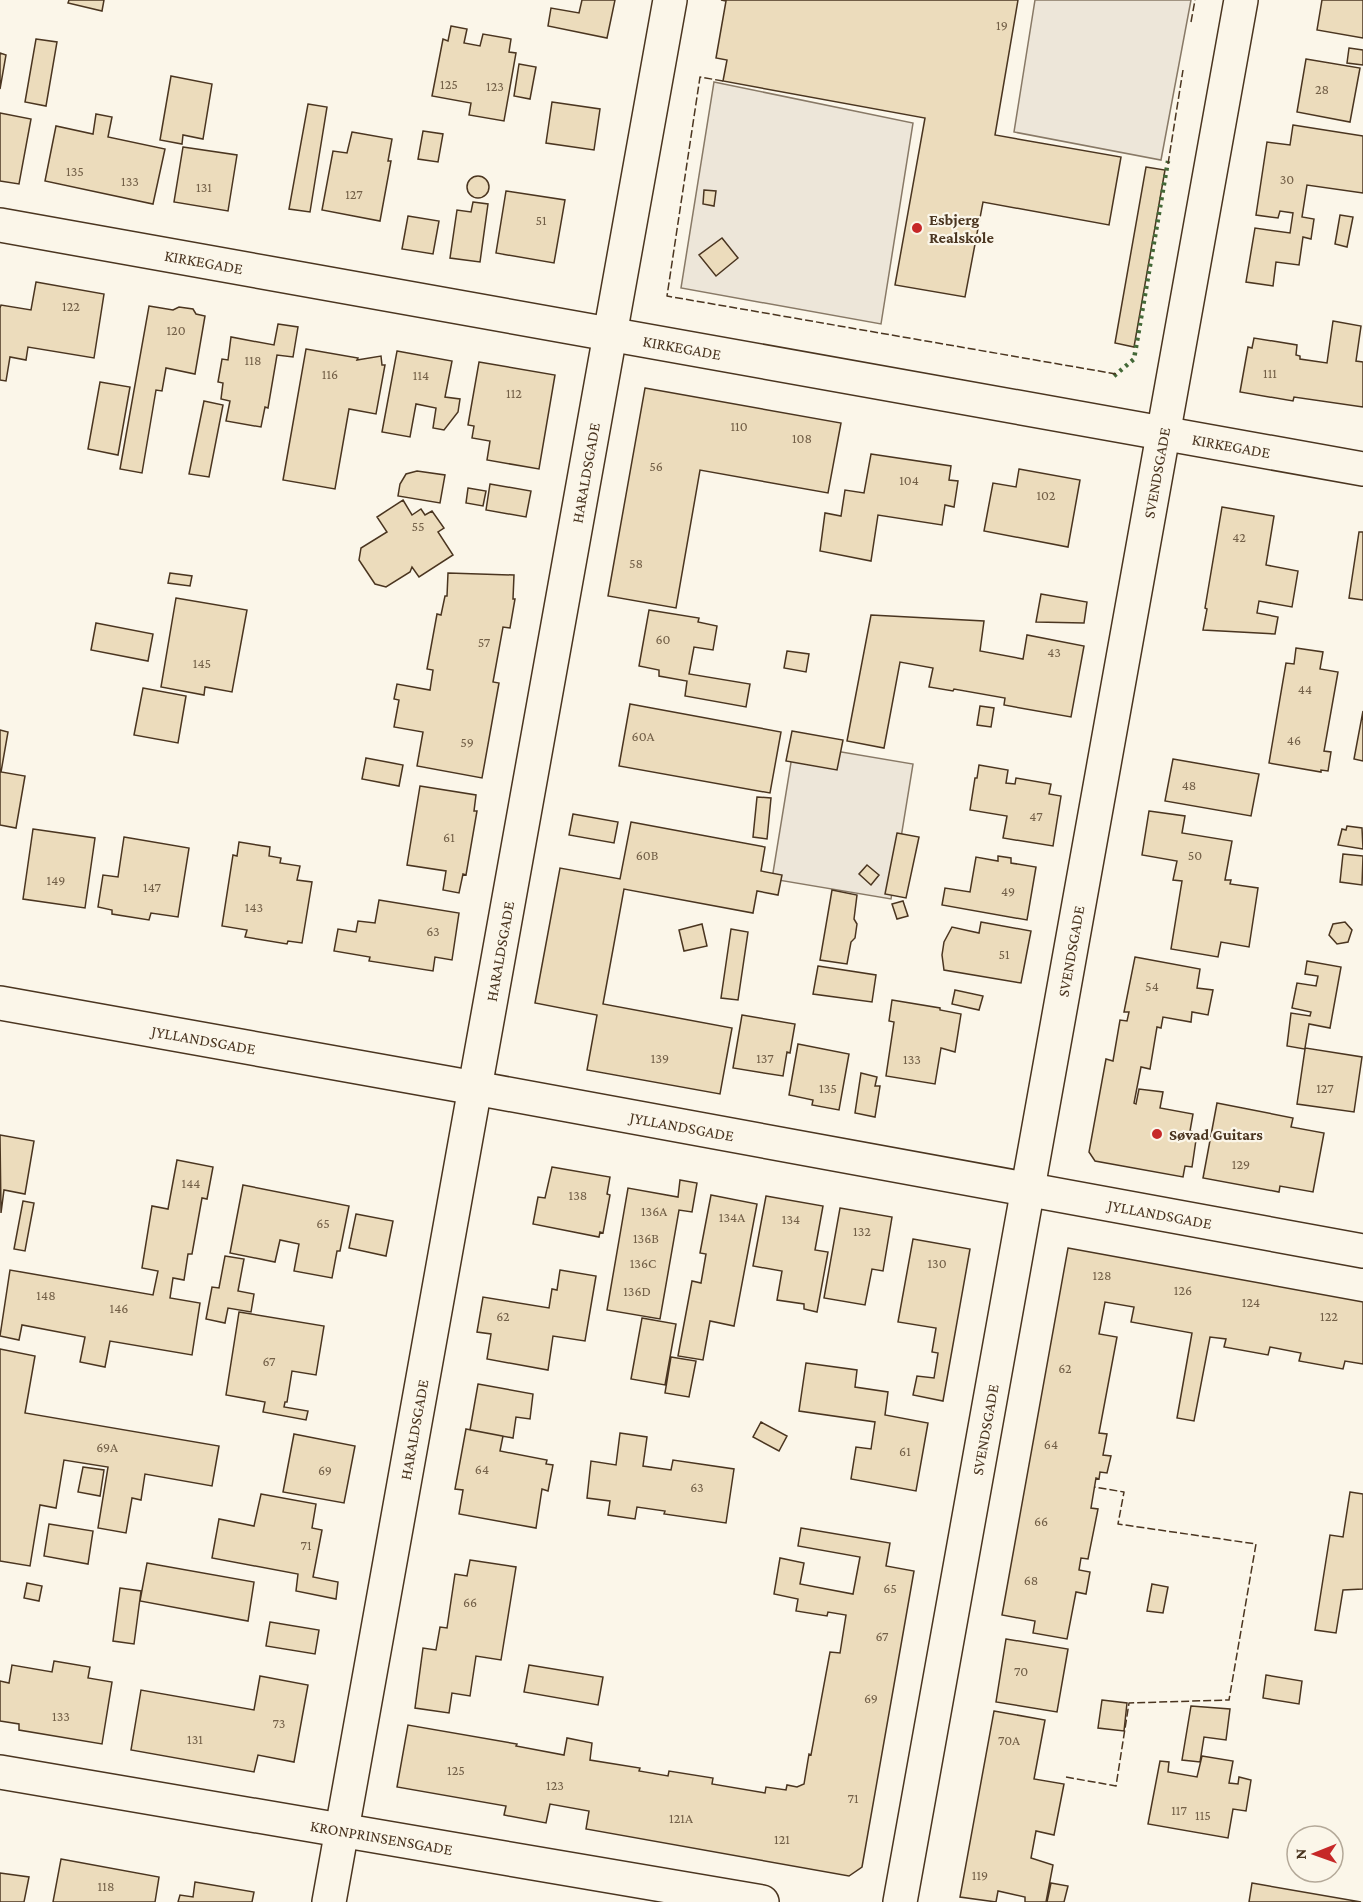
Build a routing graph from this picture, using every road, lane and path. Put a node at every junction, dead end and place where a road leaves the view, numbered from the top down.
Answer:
1 (670, 0) edge
2 (1242, 0) edge
3 (0, 225) edge
4 (611, 335) junction
5 (1164, 433) junction
6 (1363, 469) edge
7 (0, 1003) edge
8 (475, 1088) junction
9 (1028, 1189) junction
10 (1363, 1251) edge
11 (0, 1772) edge
12 (342, 1831) junction
13 (329, 1902) edge
14 (762, 1902) edge
15 (900, 1902) edge

1 - 4 street, HARALDSGADE
2 - 5 street, SVENDSGADE
3 - 4 street, KIRKEGADE
4 - 5 street, KIRKEGADE
4 - 8 street, HARALDSGADE
5 - 6 street, KIRKEGADE
5 - 9 street, SVENDSGADE
7 - 8 street, JYLLANDSGADE
8 - 9 street, JYLLANDSGADE
8 - 12 street, HARALDSGADE
9 - 10 street, JYLLANDSGADE
9 - 15 street, SVENDSGADE
11 - 12 street, KRONPRINSENSGADE
12 - 13 street, HARALDSGADE
12 - 14 street, KRONPRINSENSGADE

